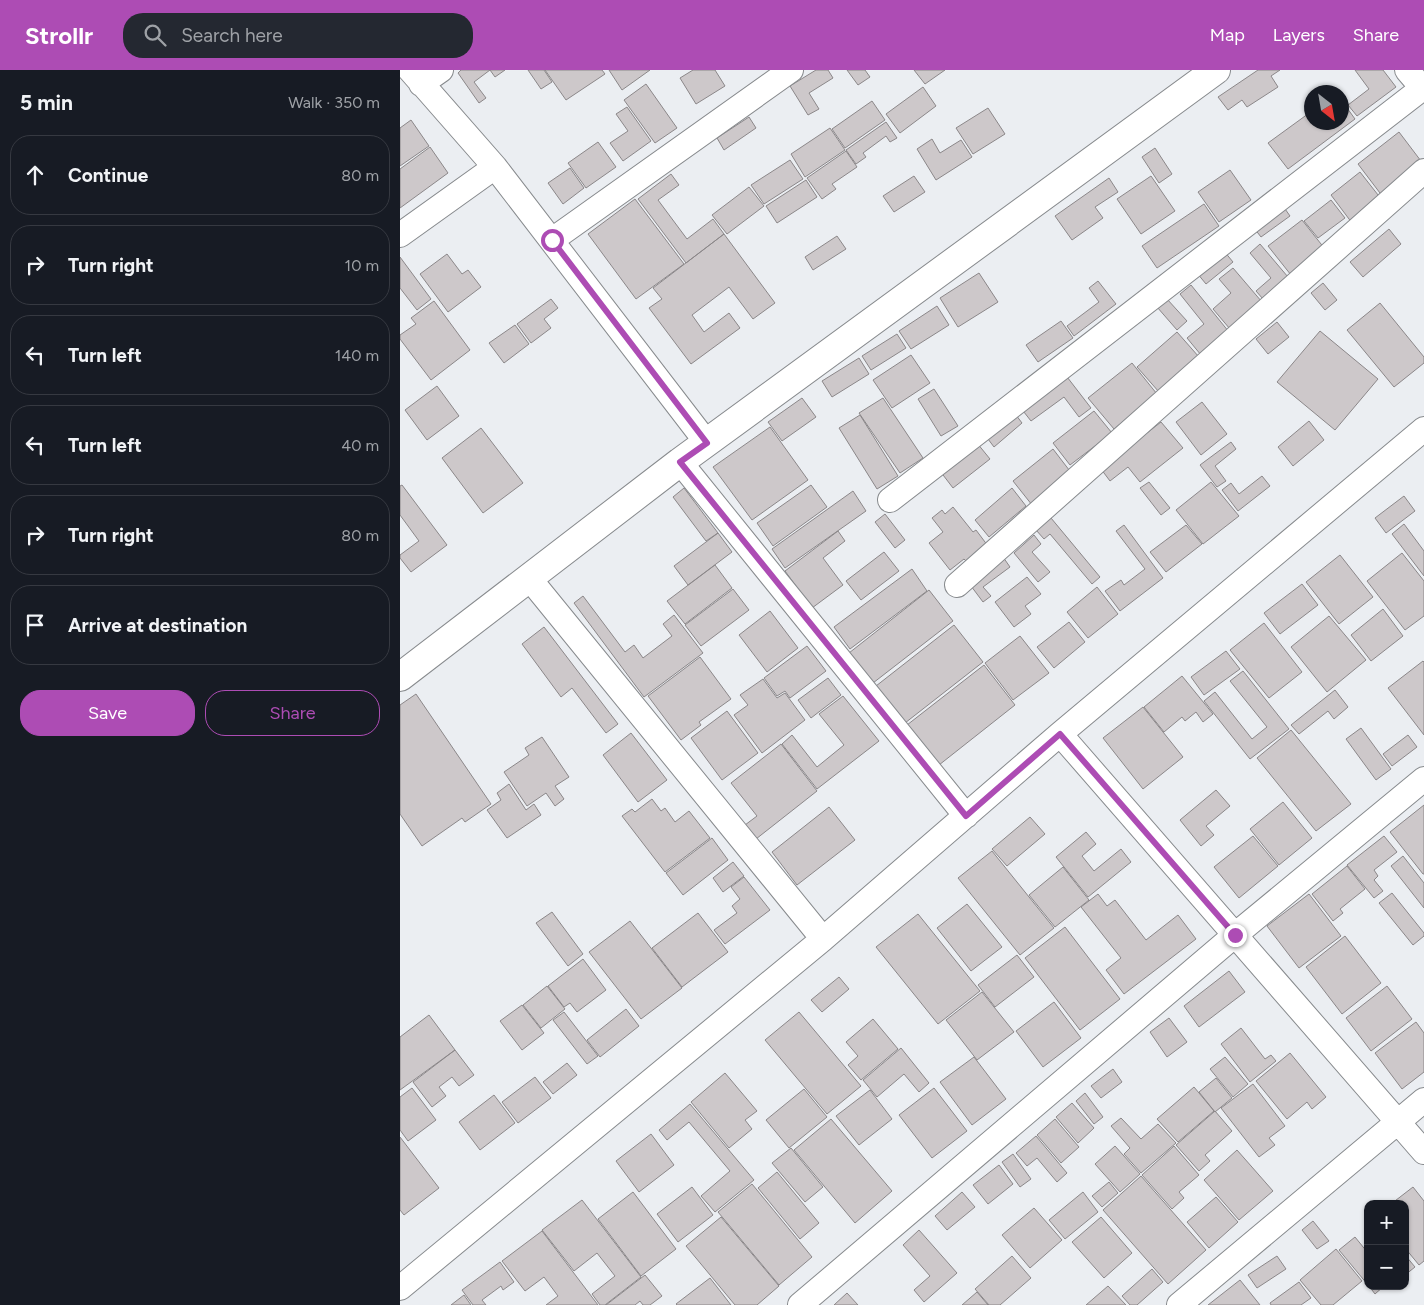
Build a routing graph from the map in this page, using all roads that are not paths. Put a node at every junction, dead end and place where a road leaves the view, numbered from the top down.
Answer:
1 (440, 70) edge
2 (791, 70) edge
3 (1216, 70) edge
4 (1407, 70) edge
5 (416, 77) edge
6 (1424, 88) edge
7 (495, 167) junction
8 (1424, 171) edge
9 (400, 235) edge
10 (552, 240) junction
11 (1424, 429) edge
12 (707, 443) junction
13 (680, 462) junction
14 (890, 500) dead end
15 (530, 578) junction
16 (957, 584) dead end
17 (400, 677) edge
18 (1060, 734) junction
19 (1424, 779) edge
20 (966, 816) junction
21 (1235, 935) junction
22 (823, 939) junction
23 (1424, 1100) edge
24 (1398, 1122) junction
25 (1424, 1152) edge
26 (400, 1288) edge
27 (800, 1305) edge
28 (1179, 1305) edge

1 - 5 street
2 - 10 street
3 - 12 main road
4 - 6 street
5 - 7 street
6 - 14 street
7 - 9 street
7 - 10 street
8 - 16 street
10 - 12 street
11 - 18 street
12 - 13 main road
13 - 15 main road
13 - 20 street
15 - 17 main road
15 - 22 street
18 - 20 street
18 - 21 street
19 - 21 street
20 - 22 street
21 - 24 street
21 - 27 street
22 - 26 street
23 - 24 street
24 - 25 street
24 - 28 street

